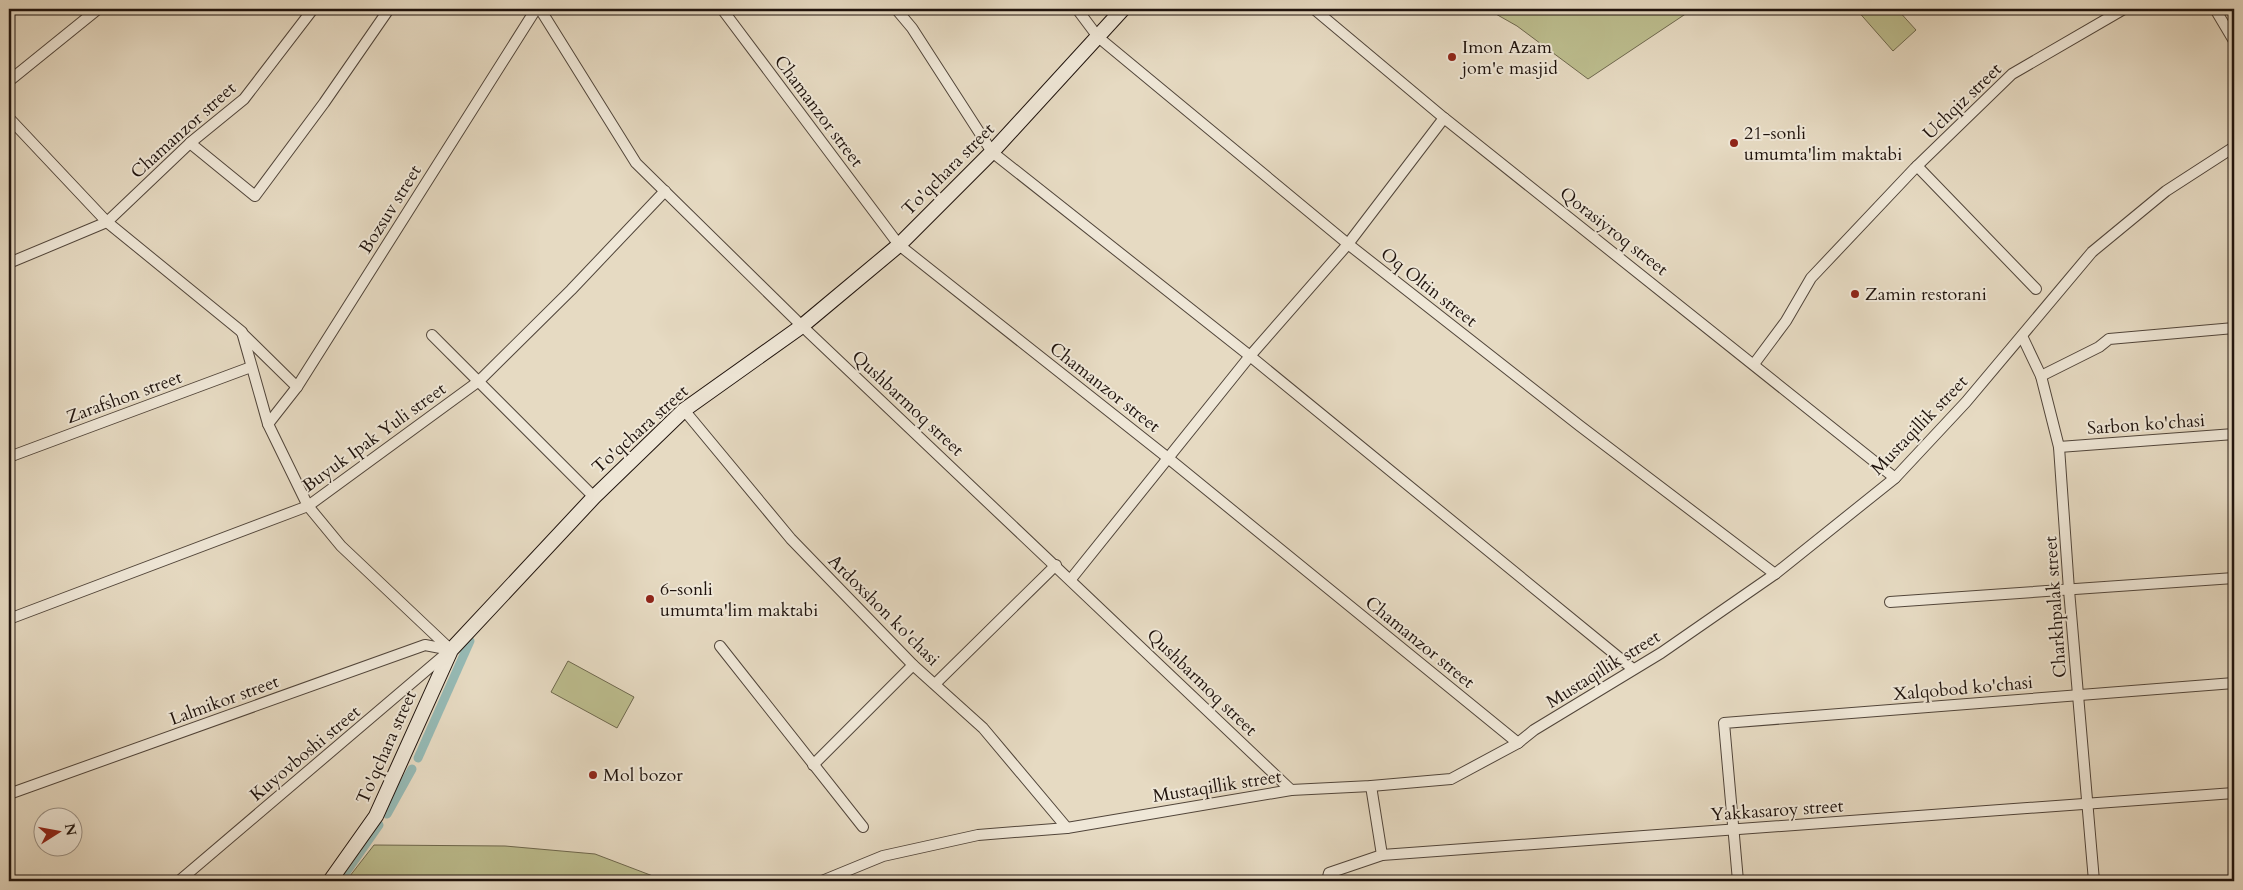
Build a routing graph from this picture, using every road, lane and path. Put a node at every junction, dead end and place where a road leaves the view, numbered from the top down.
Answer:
1 (98, 9) edge
2 (313, 9) edge
3 (389, 9) edge
4 (538, 9) edge
5 (722, 9) edge
6 (896, 9) edge
7 (1077, 9) edge
8 (1123, 9) edge
9 (1314, 9) edge
10 (2124, 9) edge
11 (2215, 9) edge
12 (1098, 38) junction
13 (2234, 41) edge
14 (9, 81) edge
15 (9, 118) edge
16 (1444, 118) junction
17 (190, 142) junction
18 (2234, 147) edge
19 (992, 152) junction
20 (1917, 166) junction
21 (665, 191) junction
22 (106, 222) junction
23 (1348, 244) junction
24 (899, 245) junction
25 (9, 263) edge
26 (2036, 289) dead end
27 (802, 326) junction
28 (2234, 328) edge
29 (242, 332) junction
30 (432, 335) dead end
31 (2022, 336) junction
32 (1250, 356) junction
33 (1754, 364) junction
34 (251, 367) junction
35 (2042, 376) junction
36 (478, 380) junction
37 (297, 386) junction
38 (684, 410) junction
39 (268, 424) junction
40 (2234, 434) edge
41 (2059, 447) junction
42 (9, 457) edge
43 (1168, 458) junction
44 (1895, 478) junction
45 (594, 497) junction
46 (308, 506) junction
47 (1056, 565) junction
48 (1775, 574) junction
49 (2234, 578) edge
50 (1071, 579) junction
51 (2069, 590) junction
52 (1890, 602) dead end
53 (9, 619) edge
54 (720, 646) dead end
55 (451, 650) junction
56 (913, 665) junction
57 (1633, 669) junction
58 (2234, 683) edge
59 (935, 684) junction
60 (2078, 695) junction
61 (1518, 743) junction
62 (813, 766) junction
63 (1371, 786) junction
64 (1291, 790) junction
65 (9, 792) edge
66 (2234, 793) edge
67 (2088, 804) junction
68 (864, 827) dead end
69 (1067, 828) junction
70 (1732, 830) junction
71 (1382, 855) junction
72 (1327, 879) edge
73 (179, 881) edge
74 (330, 881) edge
75 (822, 881) edge
76 (1738, 881) edge
77 (2094, 881) edge

1 - 14 street
2 - 17 street, Chamanzor street
3 - 17 street
4 - 21 street, Qushbarmoq street
4 - 37 street, Bozsuv street
5 - 24 street, Chamanzor street
6 - 19 street
7 - 12 street, Oq Oltin street
8 - 12 street, To'qchara street
9 - 16 street, Qorasiyroq street
10 - 20 street, Uchqiz street
11 - 13 street
12 - 19 street, To'qchara street
12 - 23 street, Oq Oltin street
15 - 22 street
16 - 23 street
16 - 33 street, Qorasiyroq street
17 - 22 street, Chamanzor street
18 - 31 street, Mustaqillik street
19 - 24 street, To'qchara street
19 - 32 street
20 - 26 street
20 - 33 street, Uchqiz street
21 - 27 street, Qushbarmoq street
21 - 36 street, Buyuk Ipak Yuli street
22 - 25 street
22 - 29 street
23 - 32 street
23 - 48 street, Oq Oltin street
24 - 27 street, To'qchara street
24 - 43 street, Chamanzor street
27 - 38 street, To'qchara street
27 - 47 street, Qushbarmoq street
28 - 35 street
29 - 34 street
29 - 37 street
30 - 36 street
31 - 35 street, Charkhpalak street
31 - 44 street, Mustaqillik street
32 - 43 street
32 - 57 street
33 - 44 street, Qorasiyroq street
34 - 39 street
34 - 42 street, Zarafshon street
35 - 41 street, Charkhpalak street
36 - 45 street
36 - 46 street, Buyuk Ipak Yuli street
37 - 39 street, Bozsuv street
38 - 45 street, To'qchara street
38 - 56 street, Ardoxshon ko'chasi
39 - 46 street
40 - 41 street, Sarbon ko'chasi
41 - 51 street, Charkhpalak street
43 - 50 street
43 - 61 street, Chamanzor street
44 - 48 street, Mustaqillik street
45 - 55 street, To'qchara street
46 - 53 street, Buyuk Ipak Yuli street
46 - 55 street
47 - 50 street, Qushbarmoq street
47 - 59 street
48 - 57 street, Mustaqillik street
49 - 51 street
50 - 64 street, Qushbarmoq street
51 - 52 street
51 - 60 street, Charkhpalak street
54 - 62 street
55 - 65 street, Lalmikor street
55 - 73 street, Kuyovboshi street
55 - 74 street, To'qchara street
56 - 59 street, Ardoxshon ko'chasi
56 - 62 street
57 - 61 street, Mustaqillik street
58 - 60 street, Xalqobod ko'chasi
59 - 69 street, Ardoxshon ko'chasi
60 - 67 street, Charkhpalak street
60 - 70 street, Xalqobod ko'chasi
61 - 63 street, Mustaqillik street
62 - 68 street
63 - 64 street, Mustaqillik street
63 - 71 street
64 - 69 street, Mustaqillik street
66 - 67 street, Yakkasaroy street
67 - 70 street, Yakkasaroy street
67 - 77 street, Charkhpalak street
69 - 75 street, Mustaqillik street
70 - 71 street, Yakkasaroy street
70 - 76 street
71 - 72 street, Yakkasaroy street

